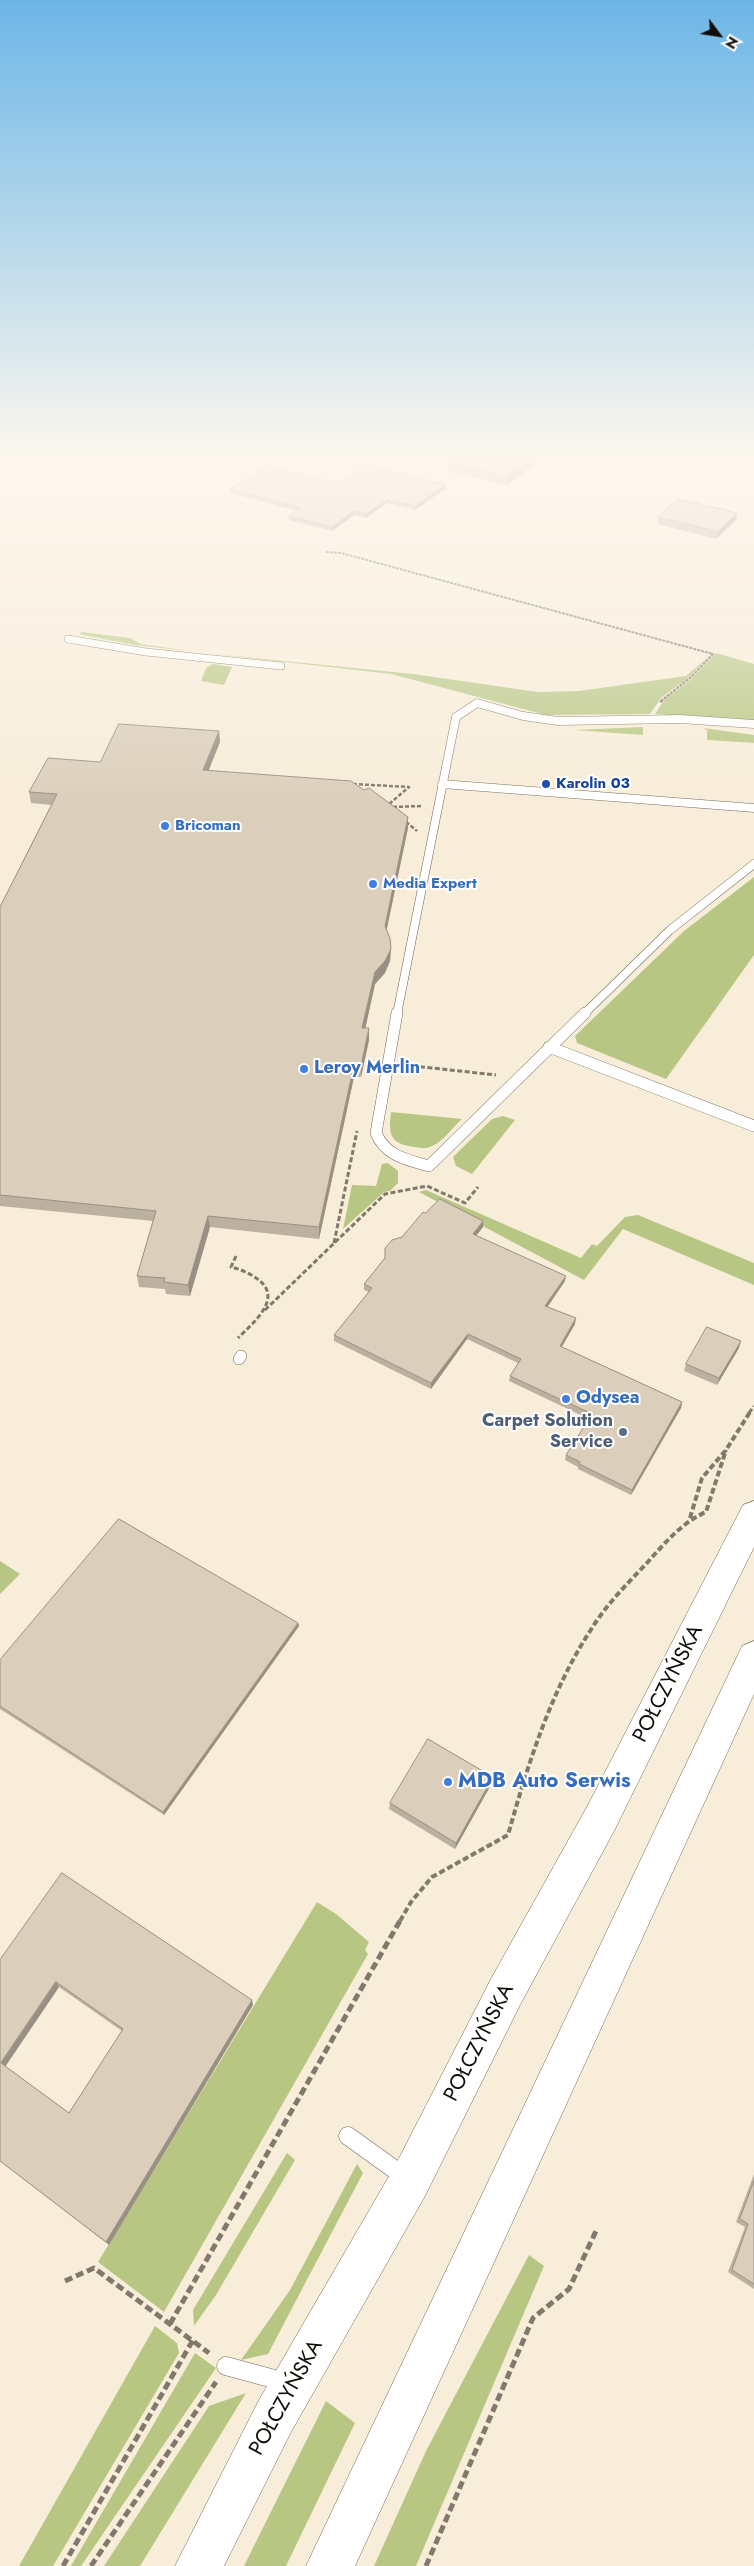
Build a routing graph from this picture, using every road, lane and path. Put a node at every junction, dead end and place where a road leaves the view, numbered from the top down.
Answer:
1 (417, 574) edge
2 (68, 639) dead end
3 (281, 666) dead end
4 (652, 720) junction
5 (752, 725) edge
6 (442, 784) junction
7 (358, 789) edge
8 (385, 807) junction
9 (438, 808) junction
10 (754, 808) edge
11 (392, 812) edge
12 (404, 822) edge
13 (417, 831) dead end
14 (754, 859) edge
15 (754, 864) edge
16 (742, 874) junction
17 (549, 1046) junction
18 (400, 1064) dead end
19 (509, 1087) junction
20 (754, 1126) edge
21 (478, 1187) dead end
22 (236, 1256) dead end
23 (265, 1310) junction
24 (240, 1358) dead end
25 (754, 1406) edge
26 (726, 1450) junction
27 (754, 1515) edge
28 (690, 1518) junction
29 (754, 1657) edge
30 (348, 2136) dead end
31 (410, 2181) junction
32 (596, 2231) dead end
33 (65, 2281) dead end
34 (170, 2324) junction
35 (222, 2373) joint
36 (294, 2385) junction
37 (62, 2566) edge
38 (92, 2566) edge
39 (198, 2566) edge
40 (330, 2566) edge
41 (426, 2566) edge

1 - 4 path
2 - 3 lane
4 - 5 lane
4 - 6 lane
6 - 9 lane
6 - 10 lane
7 - 8 path
8 - 9 path
8 - 11 path
9 - 19 lane
12 - 13 path
14 - 16 lane
15 - 16 lane
16 - 17 lane
17 - 19 lane
17 - 20 lane
18 - 19 path
21 - 23 path
22 - 23 path
23 - 24 path
25 - 26 path
26 - 28 path
26 - 28 path
27 - 31 main road, POŁCZYŃSKA
28 - 34 path
29 - 40 main road
30 - 31 lane
31 - 36 main road, POŁCZYŃSKA
32 - 41 path
33 - 34 path
34 - 37 path
35 - 36 lane
35 - 38 path
36 - 39 main road, POŁCZYŃSKA

